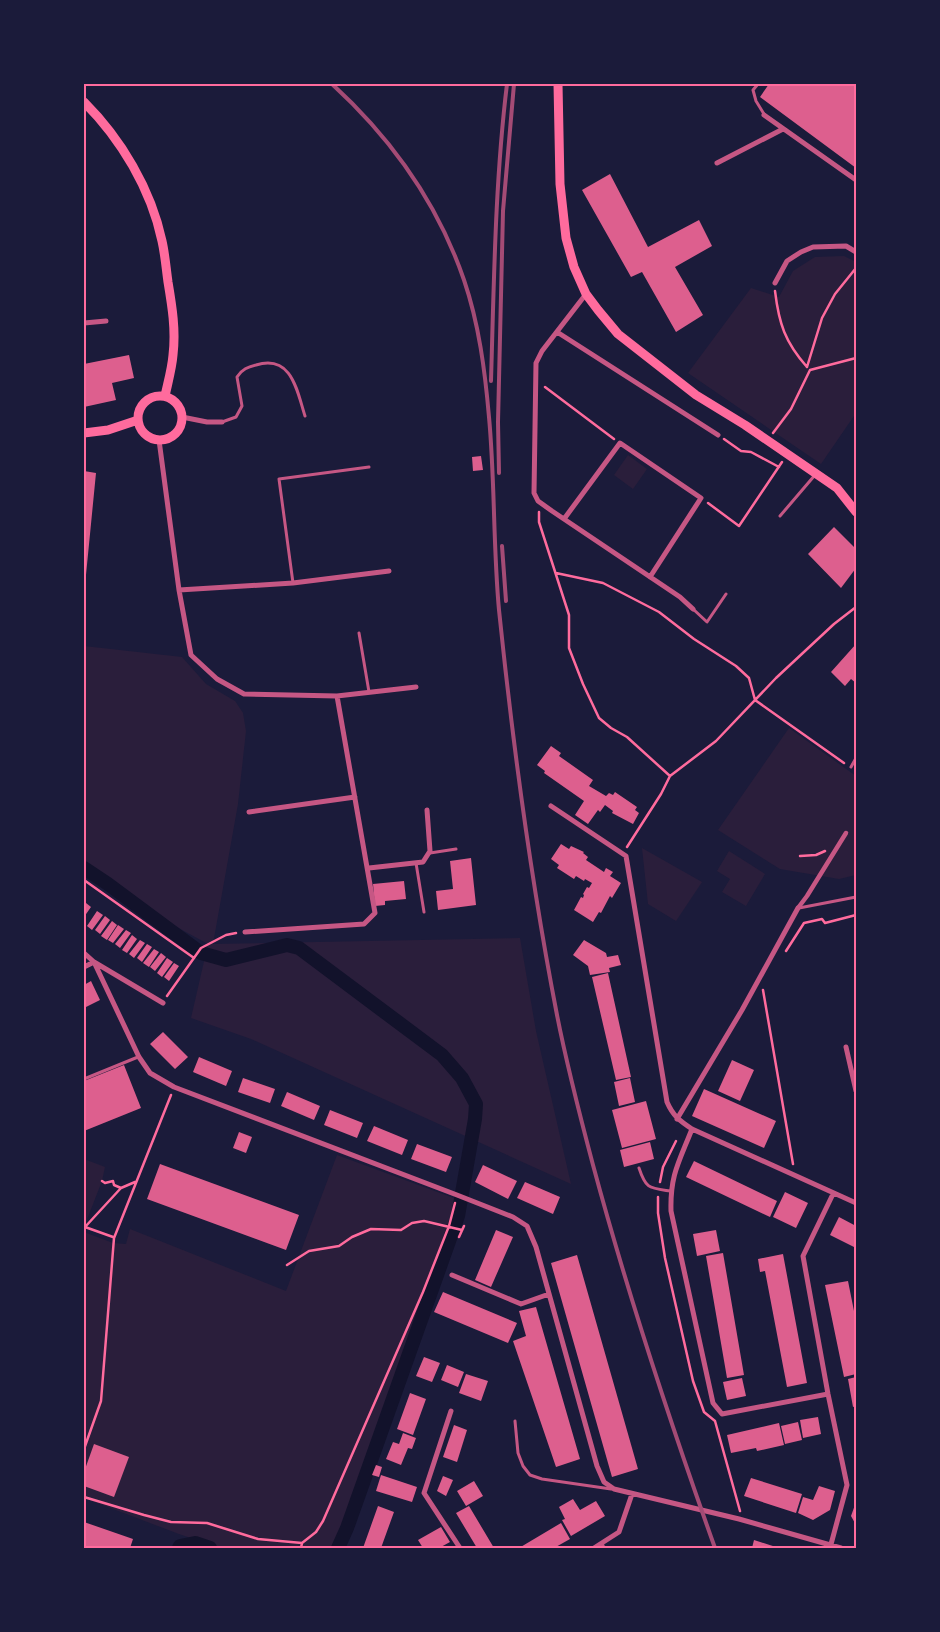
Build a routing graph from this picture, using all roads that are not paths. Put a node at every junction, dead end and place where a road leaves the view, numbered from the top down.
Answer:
1 (558, 84) edge
2 (758, 84) edge
3 (84, 102) edge
4 (764, 115) joint
5 (783, 128) junction
6 (717, 164) dead end
7 (856, 180) edge
8 (856, 252) edge
9 (775, 283) road end
10 (586, 294) junction
11 (106, 321) dead end
12 (84, 324) edge
13 (557, 332) junction
14 (165, 396) junction
15 (305, 416) dead end
16 (182, 417) junction
17 (138, 420) junction
18 (222, 422) joint
19 (84, 433) edge
20 (718, 436) road end
21 (159, 440) junction
22 (369, 467) dead end
23 (816, 474) junction
24 (856, 512) edge
25 (780, 516) dead end
26 (564, 519) junction
27 (389, 572) dead end
28 (650, 577) junction
29 (293, 583) junction
30 (180, 590) junction
31 (726, 594) dead end
32 (693, 609) joint
33 (359, 633) dead end
34 (416, 687) dead end
35 (369, 692) junction
36 (337, 696) junction
37 (856, 758) edge
38 (851, 767) road end
39 (355, 797) junction
40 (551, 806) dead end
41 (427, 810) dead end
42 (249, 812) dead end
43 (846, 833) dead end
44 (456, 850) dead end
45 (429, 853) junction
46 (416, 862) junction
47 (369, 868) junction
48 (856, 898) edge
49 (798, 908) junction
50 (424, 912) dead end
51 (245, 932) road end
52 (84, 953) edge
53 (94, 962) junction
54 (84, 966) edge
55 (163, 1003) road end
56 (846, 1047) dead end
57 (138, 1057) junction
58 (84, 1079) edge
59 (856, 1091) edge
60 (677, 1119) junction
61 (692, 1129) junction
62 (639, 1168) dead end
63 (670, 1191) junction
64 (834, 1194) junction
65 (856, 1203) edge
66 (452, 1275) dead end
67 (549, 1294) junction
68 (828, 1394) junction
69 (450, 1411) dead end
70 (515, 1421) dead end
71 (614, 1489) junction
72 (632, 1494) junction
73 (603, 1546) edge
74 (830, 1547) edge
75 (460, 1548) edge
76 (594, 1548) edge
77 (841, 1548) edge

1 - 10 main road
2 - 4 lane
3 - 14 main road
4 - 5 street
5 - 6 street
5 - 7 street
8 - 9 street
10 - 13 street
10 - 23 main road
11 - 12 street
13 - 20 street
13 - 26 street
14 - 16 main road
14 - 17 main road
15 - 18 lane
16 - 18 street
16 - 21 main road
17 - 19 main road
17 - 21 main road
21 - 30 street
22 - 29 lane
23 - 24 main road
23 - 25 lane
26 - 28 street
26 - 28 street
27 - 29 street
28 - 32 street
29 - 30 street
30 - 36 street
31 - 32 lane
33 - 35 lane
34 - 35 street
35 - 36 street
36 - 39 street
37 - 38 lane
39 - 42 street
39 - 47 street
40 - 60 street
41 - 45 street
43 - 49 street
44 - 45 lane
45 - 46 street
46 - 47 street
46 - 50 lane
47 - 51 street
48 - 49 lane
49 - 60 street
52 - 53 street
53 - 54 street
53 - 55 street
53 - 57 street
56 - 59 street
57 - 58 lane
57 - 67 street
60 - 61 street
61 - 63 street
61 - 64 street
62 - 63 lane
63 - 68 street
64 - 65 street
64 - 68 street
66 - 67 street
67 - 71 street
68 - 74 street
69 - 75 street
70 - 71 lane
71 - 72 street
72 - 73 street
72 - 74 street
73 - 76 street
74 - 77 street

